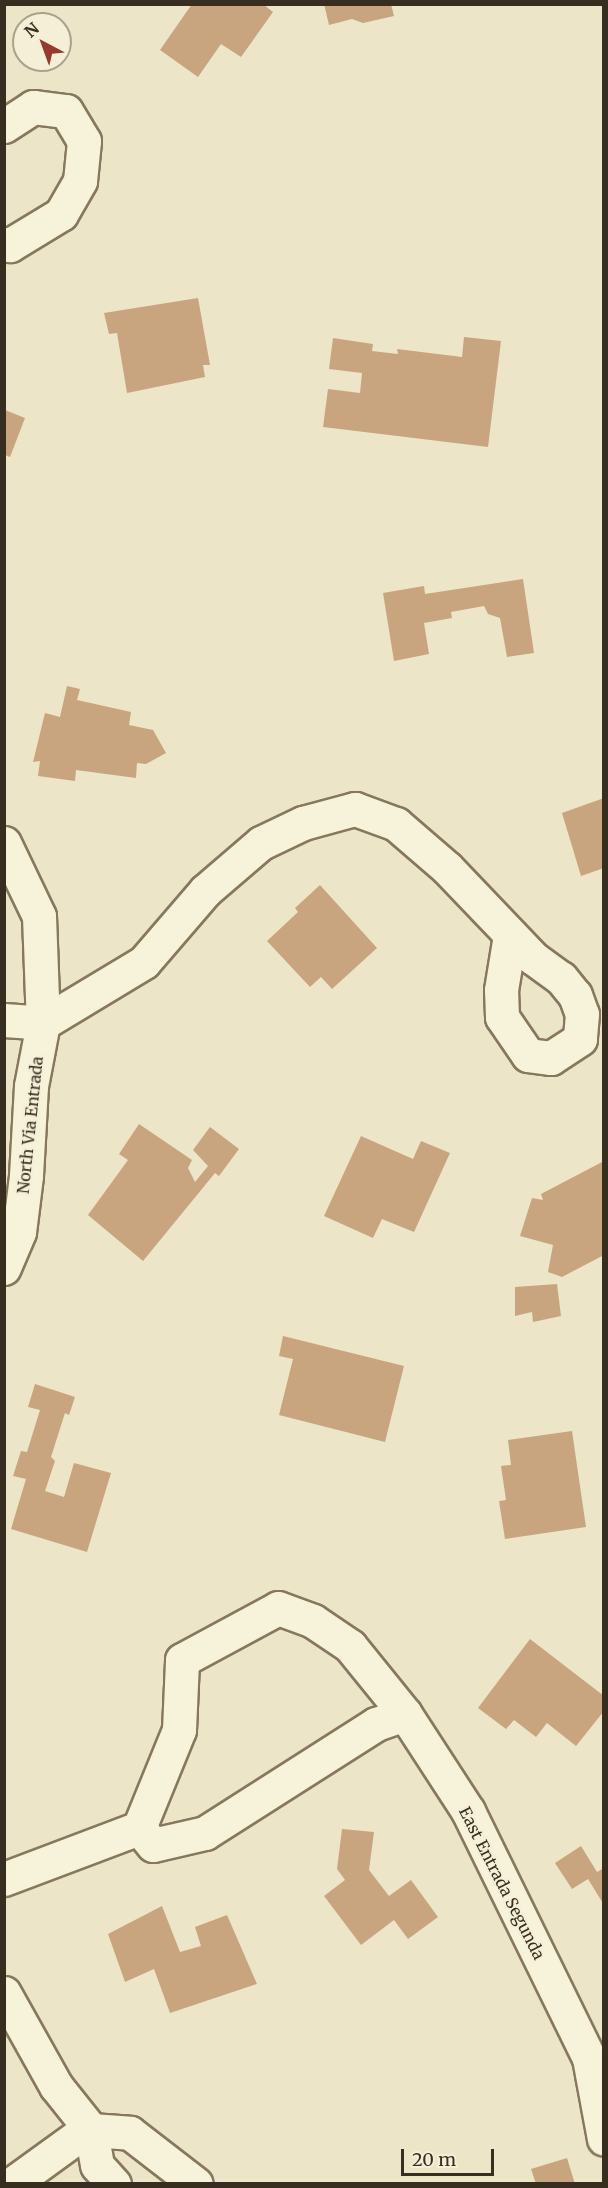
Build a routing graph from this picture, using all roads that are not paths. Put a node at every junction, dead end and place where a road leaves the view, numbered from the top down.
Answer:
1 (4, 126) edge
2 (4, 244) edge
3 (4, 843) edge
4 (510, 935) dead end
5 (4, 1020) edge
6 (43, 1023) junction
7 (4, 1268) edge
8 (405, 1714) junction
9 (139, 1828) junction
10 (4, 1879) edge
11 (4, 1993) edge
12 (596, 2063) edge
13 (91, 2130) junction
14 (603, 2139) edge
15 (12, 2184) edge
16 (114, 2184) edge
17 (196, 2184) edge

1 - 2 street
3 - 6 street, North Via Entrada
4 - 6 street
5 - 6 street
6 - 7 street, North Via Entrada
8 - 9 street
8 - 9 street, East Entrada Segunda
8 - 12 street, East Entrada Segunda
9 - 10 street
11 - 13 street
12 - 14 street, East Entrada Segunda
13 - 15 street
13 - 16 street
13 - 17 street

